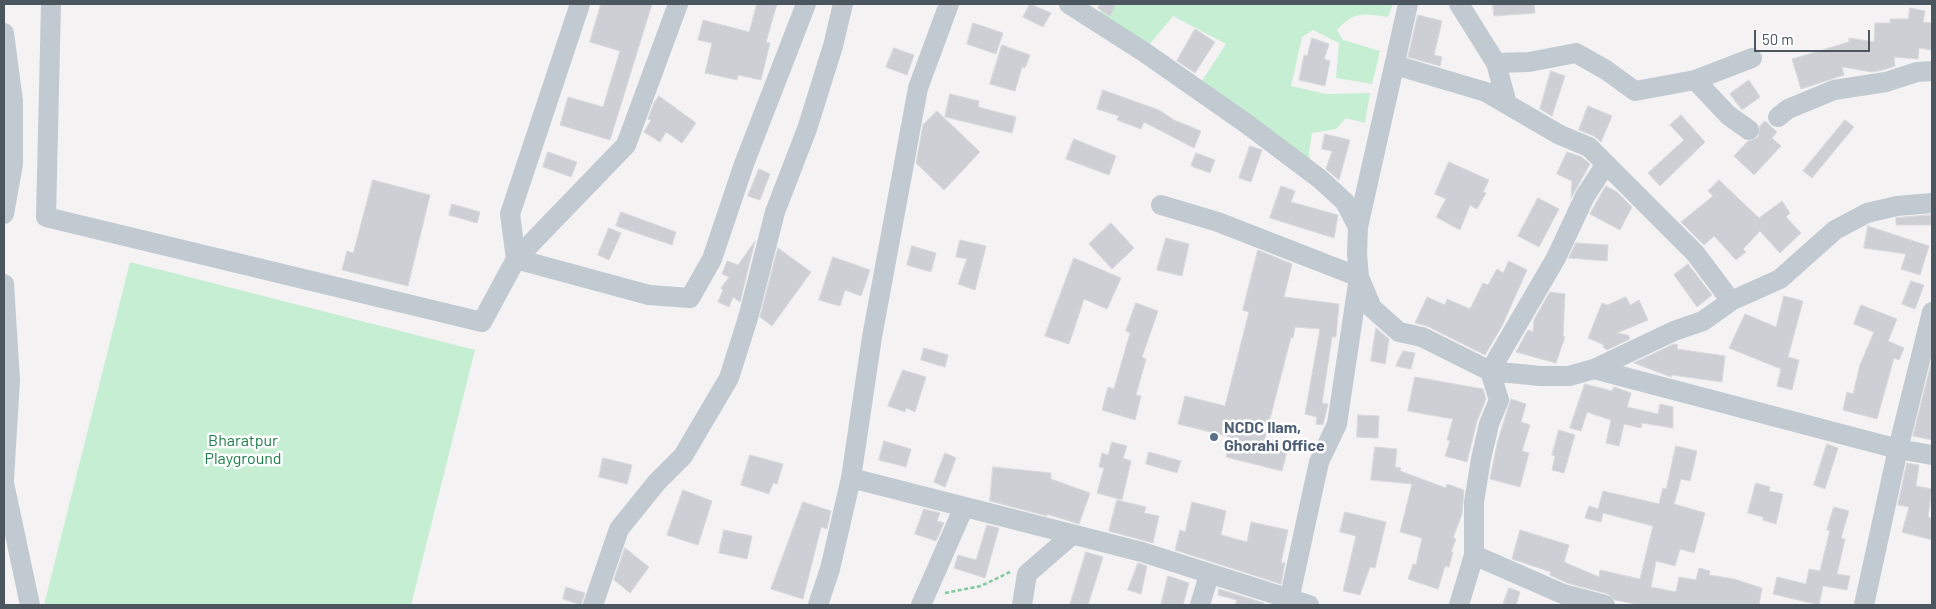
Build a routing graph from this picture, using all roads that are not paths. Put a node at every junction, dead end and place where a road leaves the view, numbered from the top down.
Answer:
1 (51, 4) edge
2 (580, 4) edge
3 (678, 4) edge
4 (806, 4) edge
5 (843, 4) edge
6 (949, 4) edge
7 (1069, 4) edge
8 (1408, 4) edge
9 (1460, 4) edge
10 (4, 33) edge
11 (1752, 58) dead end
12 (1496, 63) junction
13 (1395, 65) junction
14 (1932, 71) edge
15 (1695, 80) junction
16 (1507, 104) junction
17 (1778, 118) dead end
18 (1749, 130) dead end
19 (1606, 164) junction
20 (1932, 203) edge
21 (1161, 205) dead end
22 (4, 214) edge
23 (1358, 227) junction
24 (516, 259) junction
25 (1359, 277) junction
26 (4, 284) edge
27 (1731, 301) junction
28 (1932, 312) edge
29 (1594, 369) junction
30 (1490, 371) junction
31 (7, 381) edge
32 (1898, 448) junction
33 (1932, 455) edge
34 (4, 478) edge
35 (851, 478) junction
36 (4, 483) edge
37 (964, 507) junction
38 (1072, 535) junction
39 (1474, 555) junction
40 (1209, 575) junction
41 (922, 602) edge
42 (1288, 602) edge
43 (30, 605) edge
44 (593, 605) edge
45 (818, 605) edge
46 (1022, 605) edge
47 (1200, 605) edge
48 (1309, 605) edge
49 (1459, 605) edge
50 (1605, 605) edge
51 (1864, 605) edge

1 - 24 street
2 - 24 street
3 - 24 street
4 - 24 street
5 - 44 street
6 - 35 street
7 - 23 street
8 - 13 street
9 - 12 street
10 - 22 street
11 - 15 street
12 - 15 street
12 - 16 street
13 - 16 street
13 - 23 street
14 - 17 street
15 - 18 street
16 - 19 street
19 - 27 street
19 - 30 street
20 - 27 street
21 - 25 street
23 - 25 street
25 - 30 street
25 - 42 street
26 - 31 street
27 - 29 street
28 - 32 street
29 - 30 street
29 - 32 street
30 - 39 street
31 - 34 street
32 - 33 street
32 - 51 street
35 - 37 street
35 - 45 street
36 - 43 street
37 - 38 street
37 - 41 street
38 - 40 street
38 - 46 street
39 - 49 street
39 - 50 street
40 - 42 street
40 - 47 street
42 - 48 street

